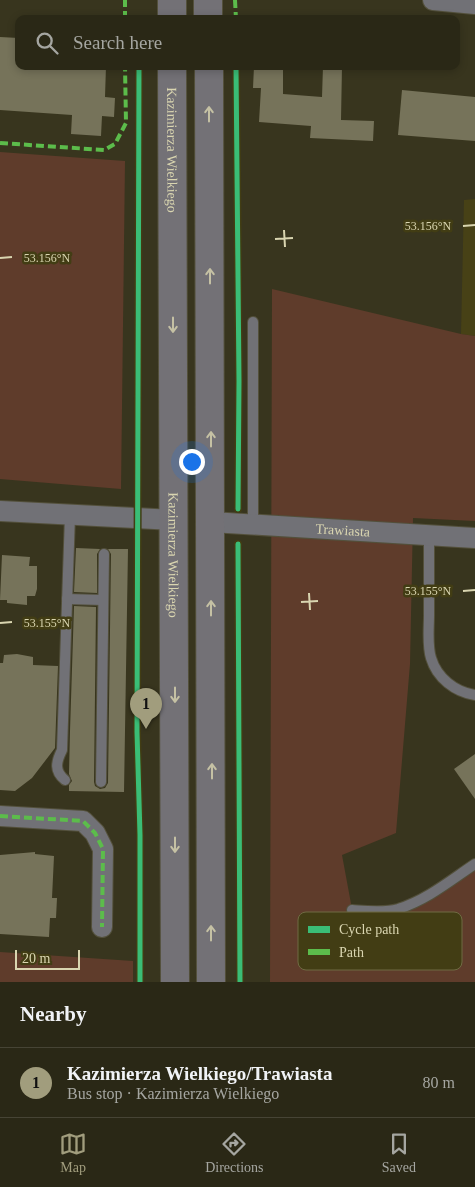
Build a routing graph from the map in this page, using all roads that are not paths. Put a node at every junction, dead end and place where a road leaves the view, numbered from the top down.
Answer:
1 (172, 0) edge
2 (208, 0) edge
3 (433, 0) edge
4 (440, 0) edge
5 (475, 4) edge
6 (172, 15) edge
7 (208, 15) edge
8 (172, 70) edge
9 (209, 70) edge
10 (252, 322) dead end
11 (0, 511) edge
12 (70, 515) junction
13 (174, 520) junction
14 (211, 522) junction
15 (253, 526) junction
16 (430, 535) junction
17 (475, 538) edge
18 (104, 554) dead end
19 (67, 599) junction
20 (103, 600) junction
21 (475, 695) edge
22 (64, 780) dead end
23 (101, 782) dead end
24 (175, 796) junction
25 (212, 797) junction
26 (0, 816) edge
27 (475, 864) edge
28 (352, 910) dead end
29 (102, 927) dead end
30 (175, 982) edge
31 (211, 982) edge

1 - 6 main road
2 - 7 main road
3 - 4 street
4 - 5 street
8 -> 13 main road, Kazimierza Wielkiego
14 -> 9 main road
10 - 15 lane
11 - 12 street
12 - 13 street
12 - 19 lane
13 -> 24 main road, Kazimierza Wielkiego
14 - 15 street, Trawiasta
25 -> 14 main road
15 - 16 street, Trawiasta
16 - 17 street, Trawiasta
16 - 21 lane
18 - 20 lane
19 - 20 lane
19 - 22 lane
20 - 23 lane
24 - 25 main road
24 -> 30 main road, Kazimierza Wielkiego
31 -> 25 main road
26 - 29 street
27 - 28 lane

